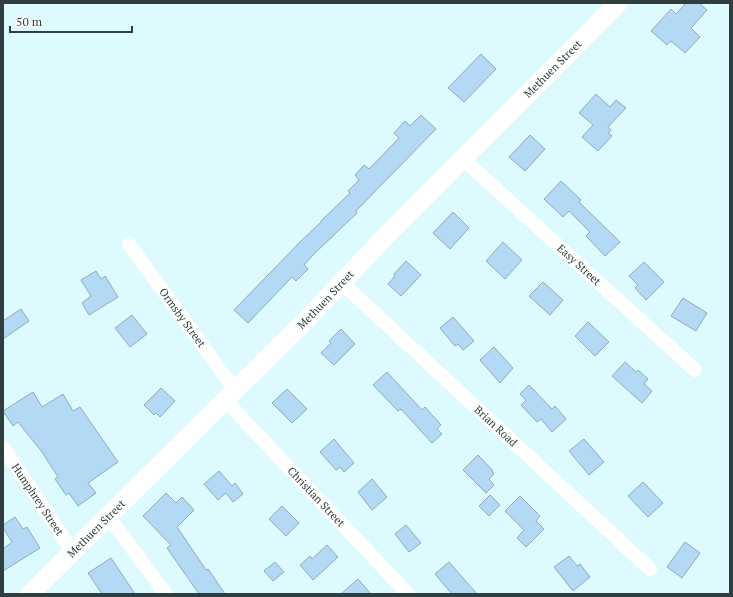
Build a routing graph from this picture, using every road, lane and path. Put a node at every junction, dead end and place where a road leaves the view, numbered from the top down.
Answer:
1 (618, 3) edge
2 (463, 159) junction
3 (129, 244) dead end
4 (342, 283) junction
5 (695, 370) dead end
6 (230, 395) junction
7 (3, 447) edge
8 (108, 516) junction
9 (73, 552) junction
10 (650, 569) dead end
11 (30, 594) edge
12 (166, 594) edge
13 (408, 594) edge

1 - 2 street, Methuen Street
2 - 4 street, Methuen Street
2 - 5 street, Easy Street
3 - 6 street, Ormsby Street
4 - 6 street, Methuen Street
4 - 10 street, Brian Road
6 - 8 street, Methuen Street
6 - 13 street, Christian Street
7 - 9 street, Humphrey Street
8 - 9 street, Methuen Street
8 - 12 street
9 - 11 street, Methuen Street

